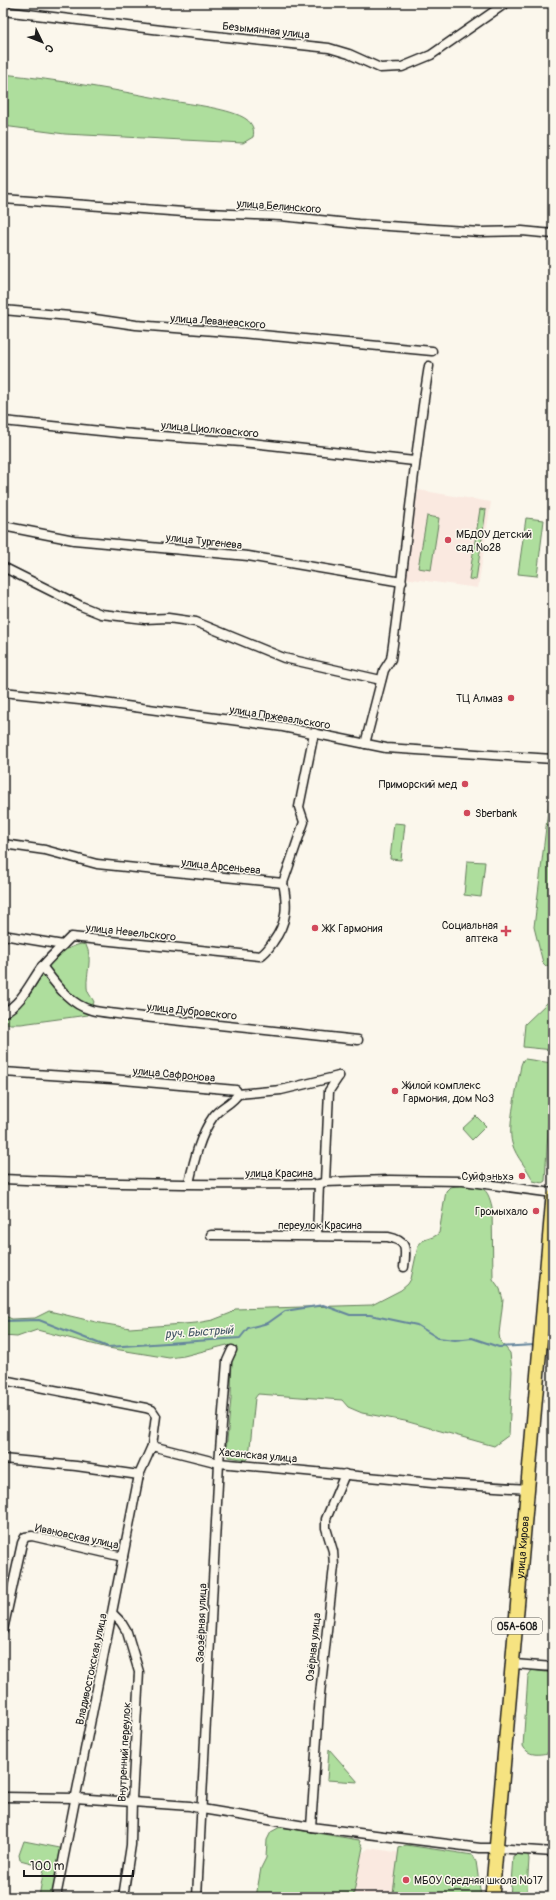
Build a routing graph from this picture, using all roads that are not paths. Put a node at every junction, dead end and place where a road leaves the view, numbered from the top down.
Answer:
1 (506, 3) edge
2 (3, 11) edge
3 (3, 199) edge
4 (553, 234) edge
5 (3, 310) edge
6 (432, 351) dead end
7 (429, 366) dead end
8 (3, 421) edge
9 (414, 461) junction
10 (3, 526) edge
11 (3, 566) edge
12 (402, 582) junction
13 (381, 680) junction
14 (3, 692) edge
15 (314, 733) junction
16 (365, 744) junction
17 (553, 759) edge
18 (3, 844) edge
19 (282, 883) junction
20 (3, 935) edge
21 (63, 945) junction
22 (42, 966) junction
23 (3, 1013) edge
24 (358, 1040) dead end
25 (3, 1072) edge
26 (238, 1094) junction
27 (3, 1179) edge
28 (189, 1183) junction
29 (322, 1183) junction
30 (553, 1193) edge
31 (553, 1197) edge
32 (211, 1235) dead end
33 (317, 1236) junction
34 (404, 1267) dead end
35 (550, 1291) edge
36 (232, 1350) dead end
37 (3, 1380) edge
38 (152, 1446) junction
39 (3, 1459) edge
40 (219, 1463) junction
41 (345, 1474) junction
42 (140, 1475) junction
43 (529, 1489) junction
44 (123, 1557) junction
45 (113, 1614) junction
46 (3, 1630) edge
47 (514, 1664) junction
48 (553, 1667) edge
49 (3, 1797) edge
50 (75, 1798) junction
51 (132, 1800) junction
52 (202, 1809) junction
53 (311, 1827) junction
54 (497, 1848) junction
55 (553, 1852) edge
56 (56, 1897) edge
57 (123, 1897) edge
58 (198, 1897) edge
59 (492, 1897) edge

1 - 2 street, Безымянная улица
3 - 4 street, улица Белинского
5 - 6 street, улица Леваневского
7 - 9 street
8 - 9 street, улица Циолковского
9 - 12 street
10 - 12 street, улица Тургенева
11 - 13 street
12 - 13 street
13 - 16 street
14 - 15 street, улица Пржевальского
15 - 16 street, улица Пржевальского
15 - 19 street
16 - 17 street, улица Пржевальского
18 - 19 street, улица Арсеньева
19 - 21 street, улица Невельского
20 - 21 street
21 - 22 street
22 - 23 street
22 - 24 street, улица Дубровского
25 - 26 street, улица Сафронова
26 - 28 street
26 - 29 street, улица Сафронова
27 - 28 street, улица Красина
28 - 29 street, улица Красина
29 - 30 street, улица Красина
29 - 33 street
31 - 35 main road, улица Кирова / 05А-608
32 - 33 street, переулок Красина
33 - 34 street, переулок Красина
35 - 43 main road, улица Кирова / 05А-608
36 - 40 street, Заозёрная улица
37 - 38 street
38 - 40 street, Хасанская улица
38 - 42 street, Владивостокская улица
39 - 42 street
40 - 41 street, Хасанская улица
40 - 52 street, Заозёрная улица
41 - 43 street, Хасанская улица
41 - 53 street, Озёрная улица
42 - 44 street, Владивостокская улица
43 - 47 main road, улица Кирова / 05А-608
44 - 45 street, Владивостокская улица
44 - 46 street, Ивановская улица
45 - 50 street, Владивостокская улица
45 - 51 street, Внутренний переулок
47 - 48 street
47 - 54 main road, улица Кирова / 05А-608
49 - 50 street
50 - 51 street
50 - 56 street, Владивостокская улица
51 - 52 street
51 - 57 street, Внутренний переулок
52 - 53 street
52 - 58 street, Заозёрная улица
53 - 54 street
54 - 55 street
54 - 59 main road, улица Кирова / 05А-608

